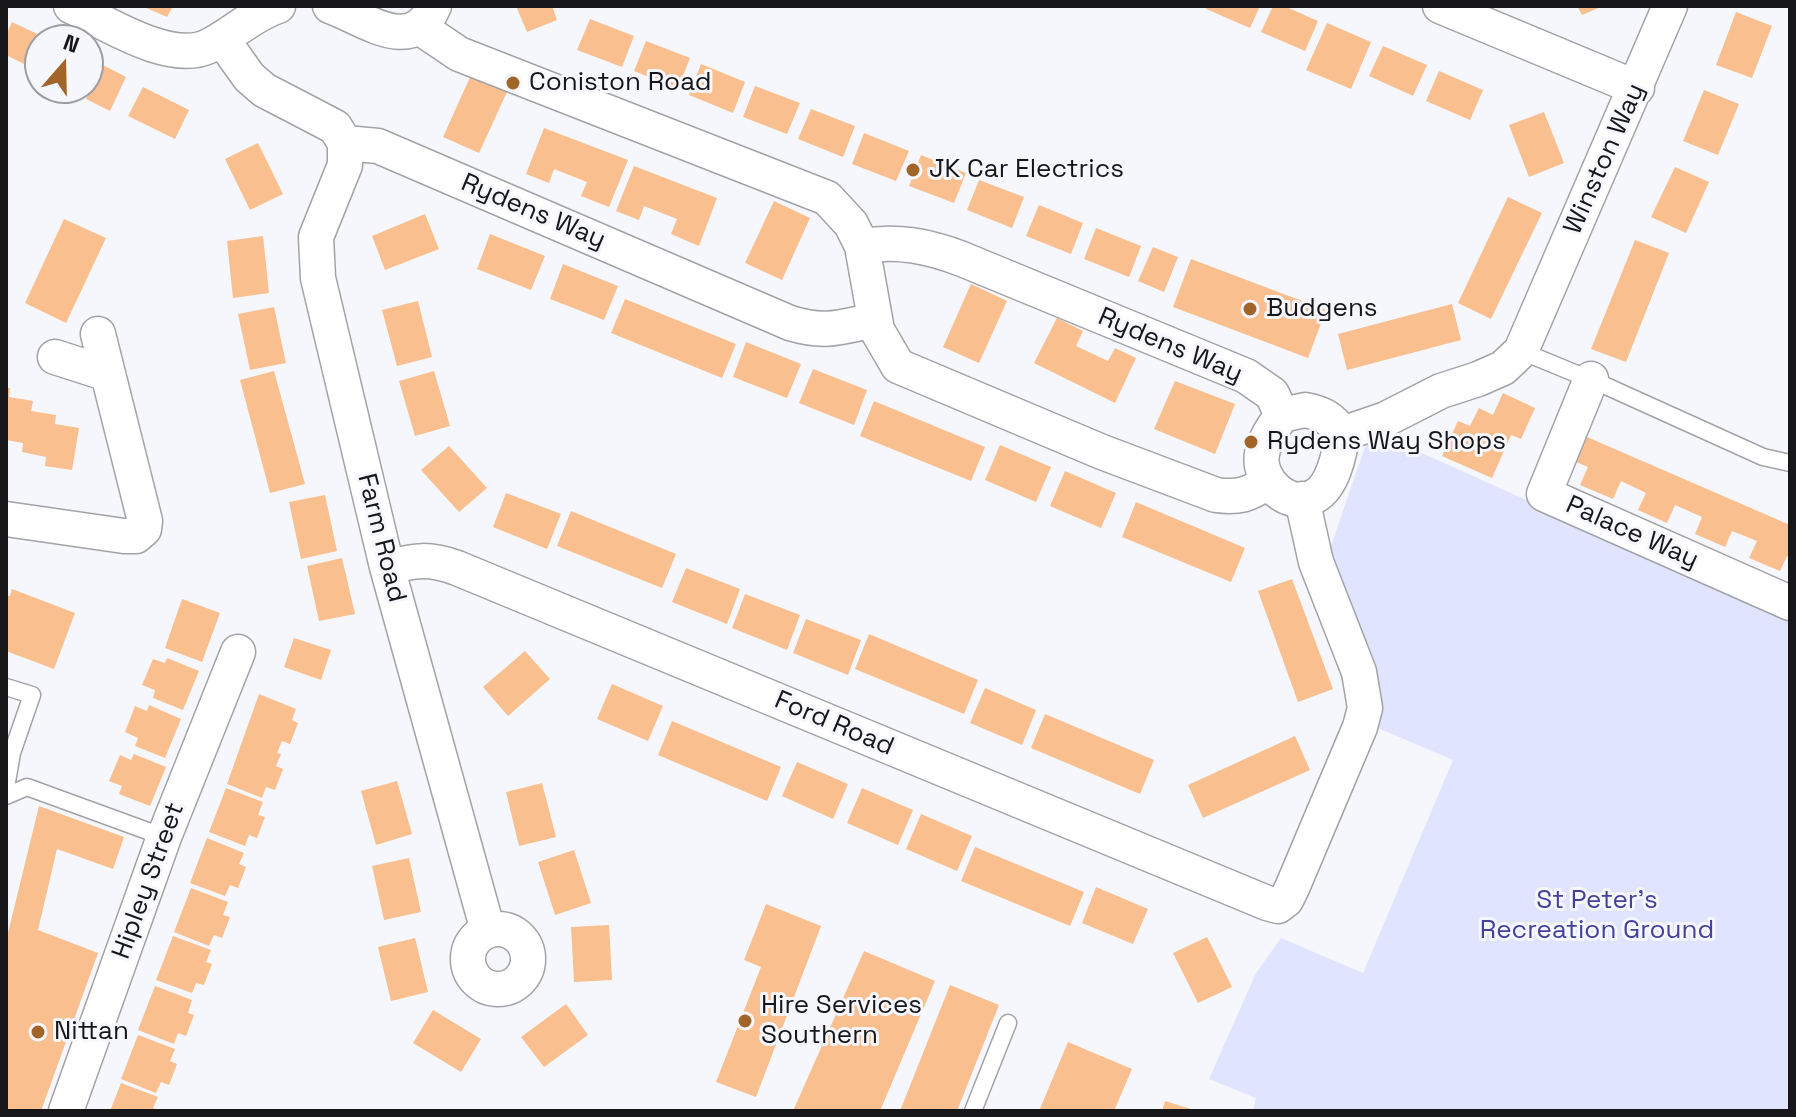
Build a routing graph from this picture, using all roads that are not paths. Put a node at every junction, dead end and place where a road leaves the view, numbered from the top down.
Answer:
1 (71, 6) edge
2 (330, 6) edge
3 (1440, 6) edge
4 (1670, 6) edge
5 (269, 8) edge
6 (427, 16) edge
7 (222, 39) junction
8 (1637, 88) junction
9 (345, 143) junction
10 (862, 246) junction
11 (875, 320) junction
12 (98, 334) dead end
13 (1521, 351) junction
14 (55, 357) dead end
15 (108, 374) junction
16 (1591, 379) junction
17 (1282, 415) junction
18 (1342, 434) junction
19 (1790, 463) edge
20 (1267, 482) junction
21 (1302, 499) junction
22 (6, 519) edge
23 (387, 567) junction
24 (1790, 603) edge
25 (238, 652) dead end
26 (6, 687) edge
27 (6, 787) edge
28 (6, 796) edge
29 (164, 837) junction
30 (488, 931) dead end
31 (1008, 1023) dead end
32 (66, 1111) edge
33 (973, 1111) edge

1 - 7 street
2 - 6 street
3 - 8 street
4 - 8 street, Winston Way
5 - 7 street
6 - 10 street
7 - 9 street
8 - 13 street, Winston Way
9 - 11 street, Rydens Way
9 - 23 street, Farm Road
10 - 11 street
10 - 17 street, Rydens Way
11 - 20 street
12 - 15 street
13 - 16 lane
13 - 18 street
14 - 15 street
15 - 22 street
16 - 19 lane
16 - 24 street, Palace Way
17 - 18 street
17 - 20 street
18 - 21 street
20 - 21 street
21 - 23 street, Ford Road
23 - 30 street, Farm Road
25 - 29 street, Hipley Street
26 - 27 lane
28 - 29 lane
29 - 32 street, Hipley Street
31 - 33 lane

